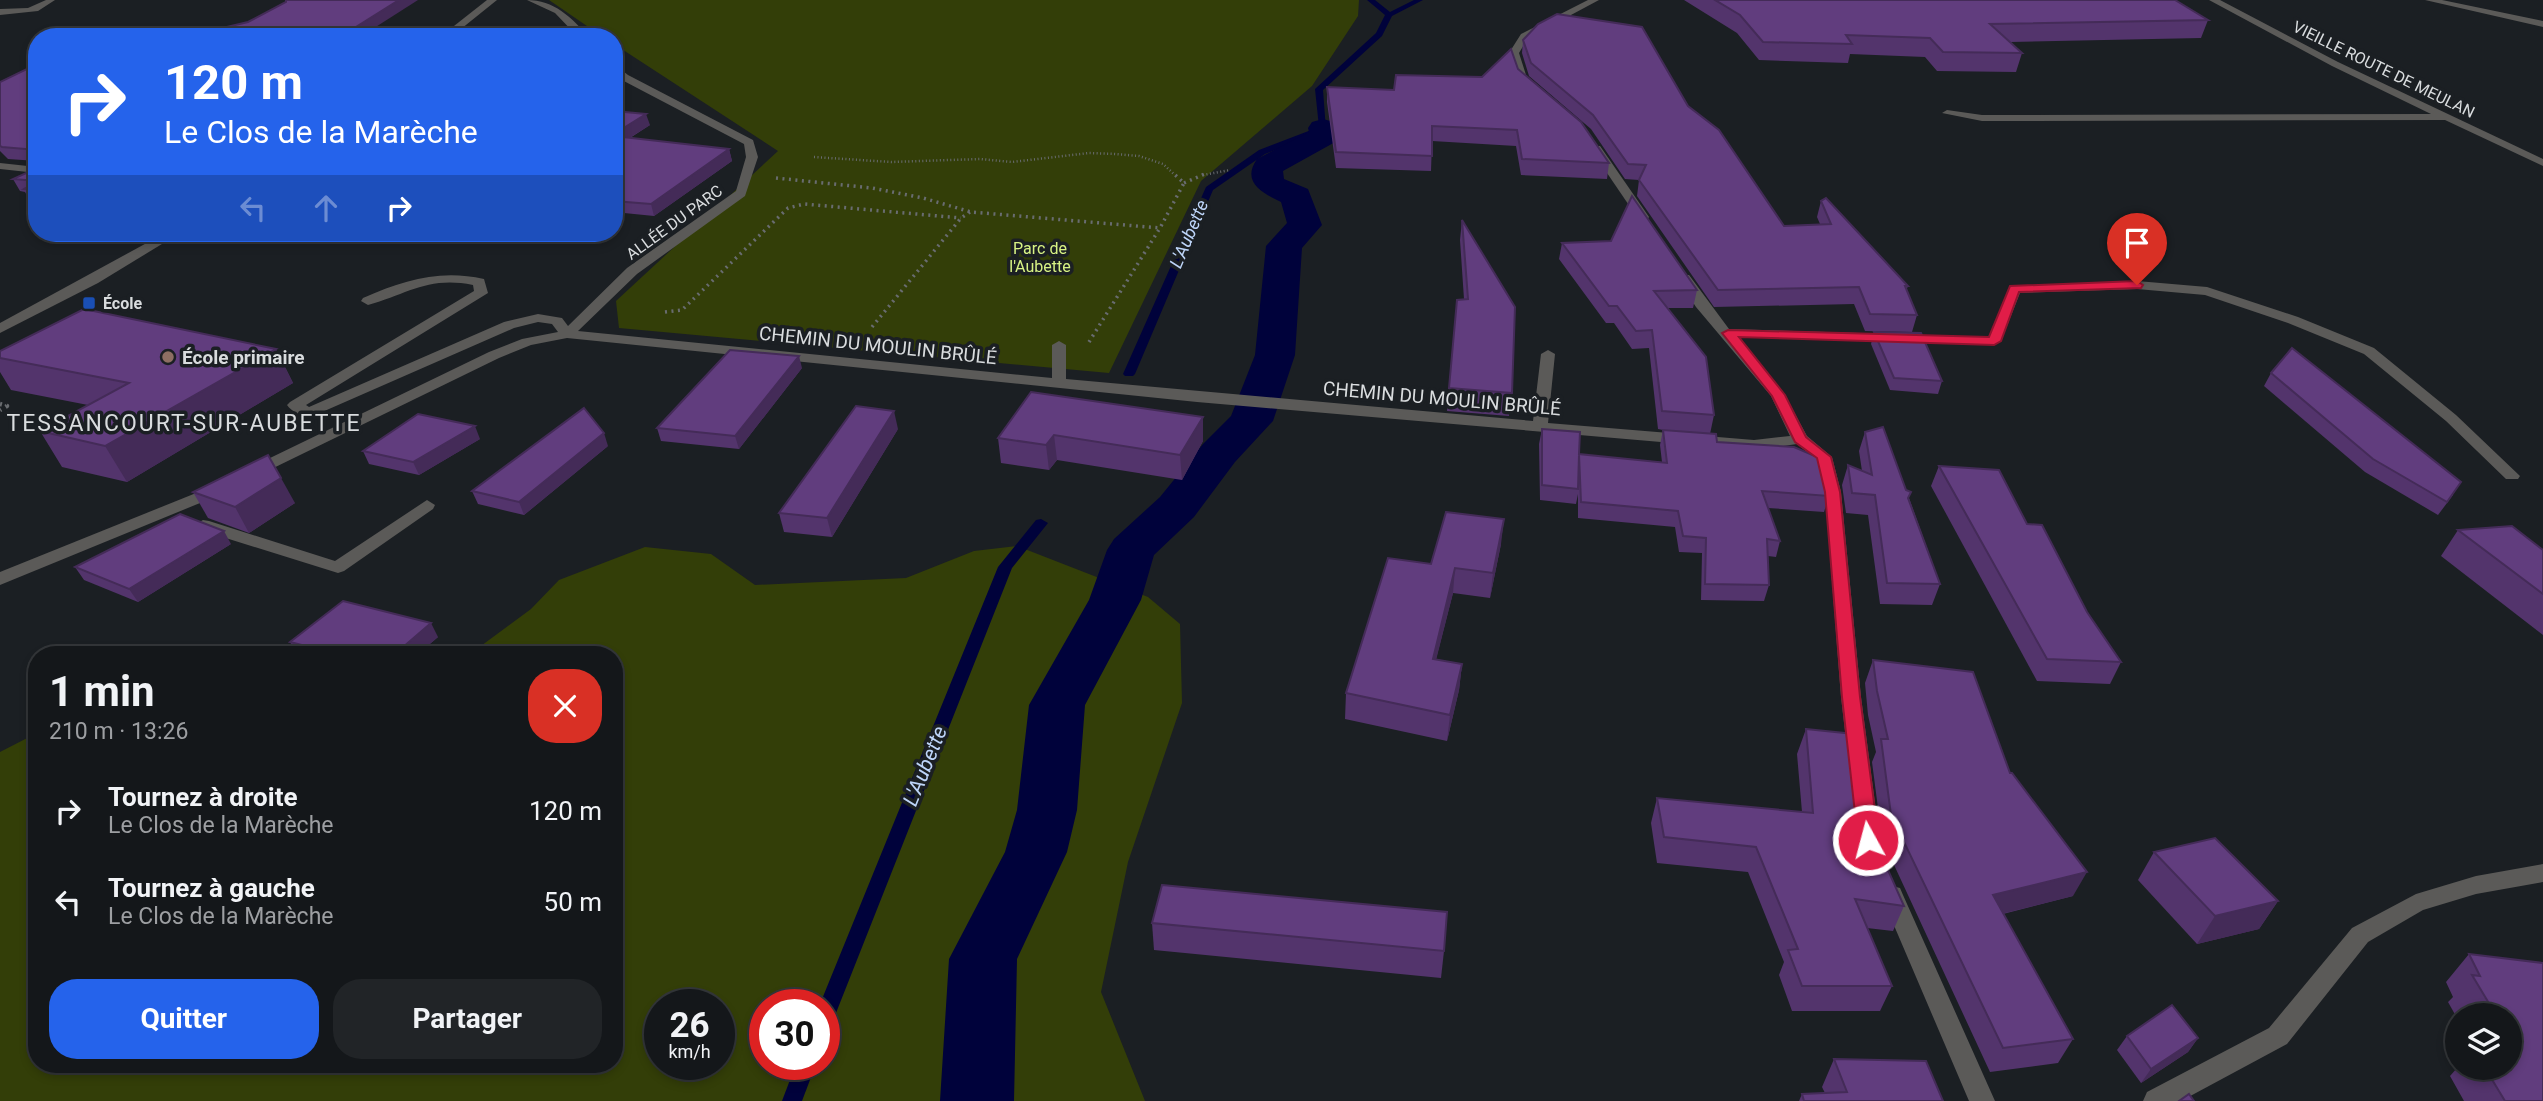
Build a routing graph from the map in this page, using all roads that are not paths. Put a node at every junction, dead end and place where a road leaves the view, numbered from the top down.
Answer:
1 (51, 0) edge
2 (493, 0) edge
3 (531, 0) edge
4 (1595, 0) edge
5 (2213, 0) edge
6 (2429, 0) edge
7 (14, 1) edge
8 (0, 5) edge
9 (0, 12) edge
10 (2543, 24) edge
11 (457, 28) edge
12 (575, 28) edge
13 (623, 76) edge
14 (1542, 95) edge
15 (1948, 113) dead end
16 (2445, 117) junction
17 (1585, 133) edge
18 (2543, 163) edge
19 (0, 166) edge
20 (28, 169) edge
21 (1651, 229) edge
22 (158, 242) edge
23 (1679, 272) edge
24 (368, 301) dead end
25 (0, 329) edge
26 (1728, 333) junction
27 (567, 334) junction
28 (1059, 345) dead end
29 (1548, 354) dead end
30 (1059, 383) junction
31 (1540, 425) junction
32 (1800, 439) junction
33 (2512, 476) dead end
34 (426, 505) dead end
35 (167, 512) junction
36 (0, 579) edge
37 (2543, 873) edge
38 (1982, 1101) edge
39 (2156, 1101) edge

1 - 9 street
2 - 11 street
3 - 12 street
4 - 14 street
5 - 16 street, VIEILLE ROUTE DE MEULAN
6 - 10 street
7 - 8 street
13 - 27 street, ALLÉE DU PARC
15 - 16 street
16 - 18 street, VIEILLE ROUTE DE MEULAN
17 - 21 street
19 - 20 street
22 - 25 street
23 - 26 street
24 - 27 street
26 - 32 street
26 - 33 street
27 - 30 street, CHEMIN DU MOULIN BRÛLÉ
27 - 35 street, CHEMIN DU MOULIN BRÛLÉ
28 - 30 street
29 - 31 street
30 - 31 street, CHEMIN DU MOULIN BRÛLÉ
31 - 32 street, CHEMIN DU MOULIN BRÛLÉ
32 - 38 street
34 - 35 street
35 - 36 street, CHEMIN DU MOULIN BRÛLÉ
37 - 39 street

